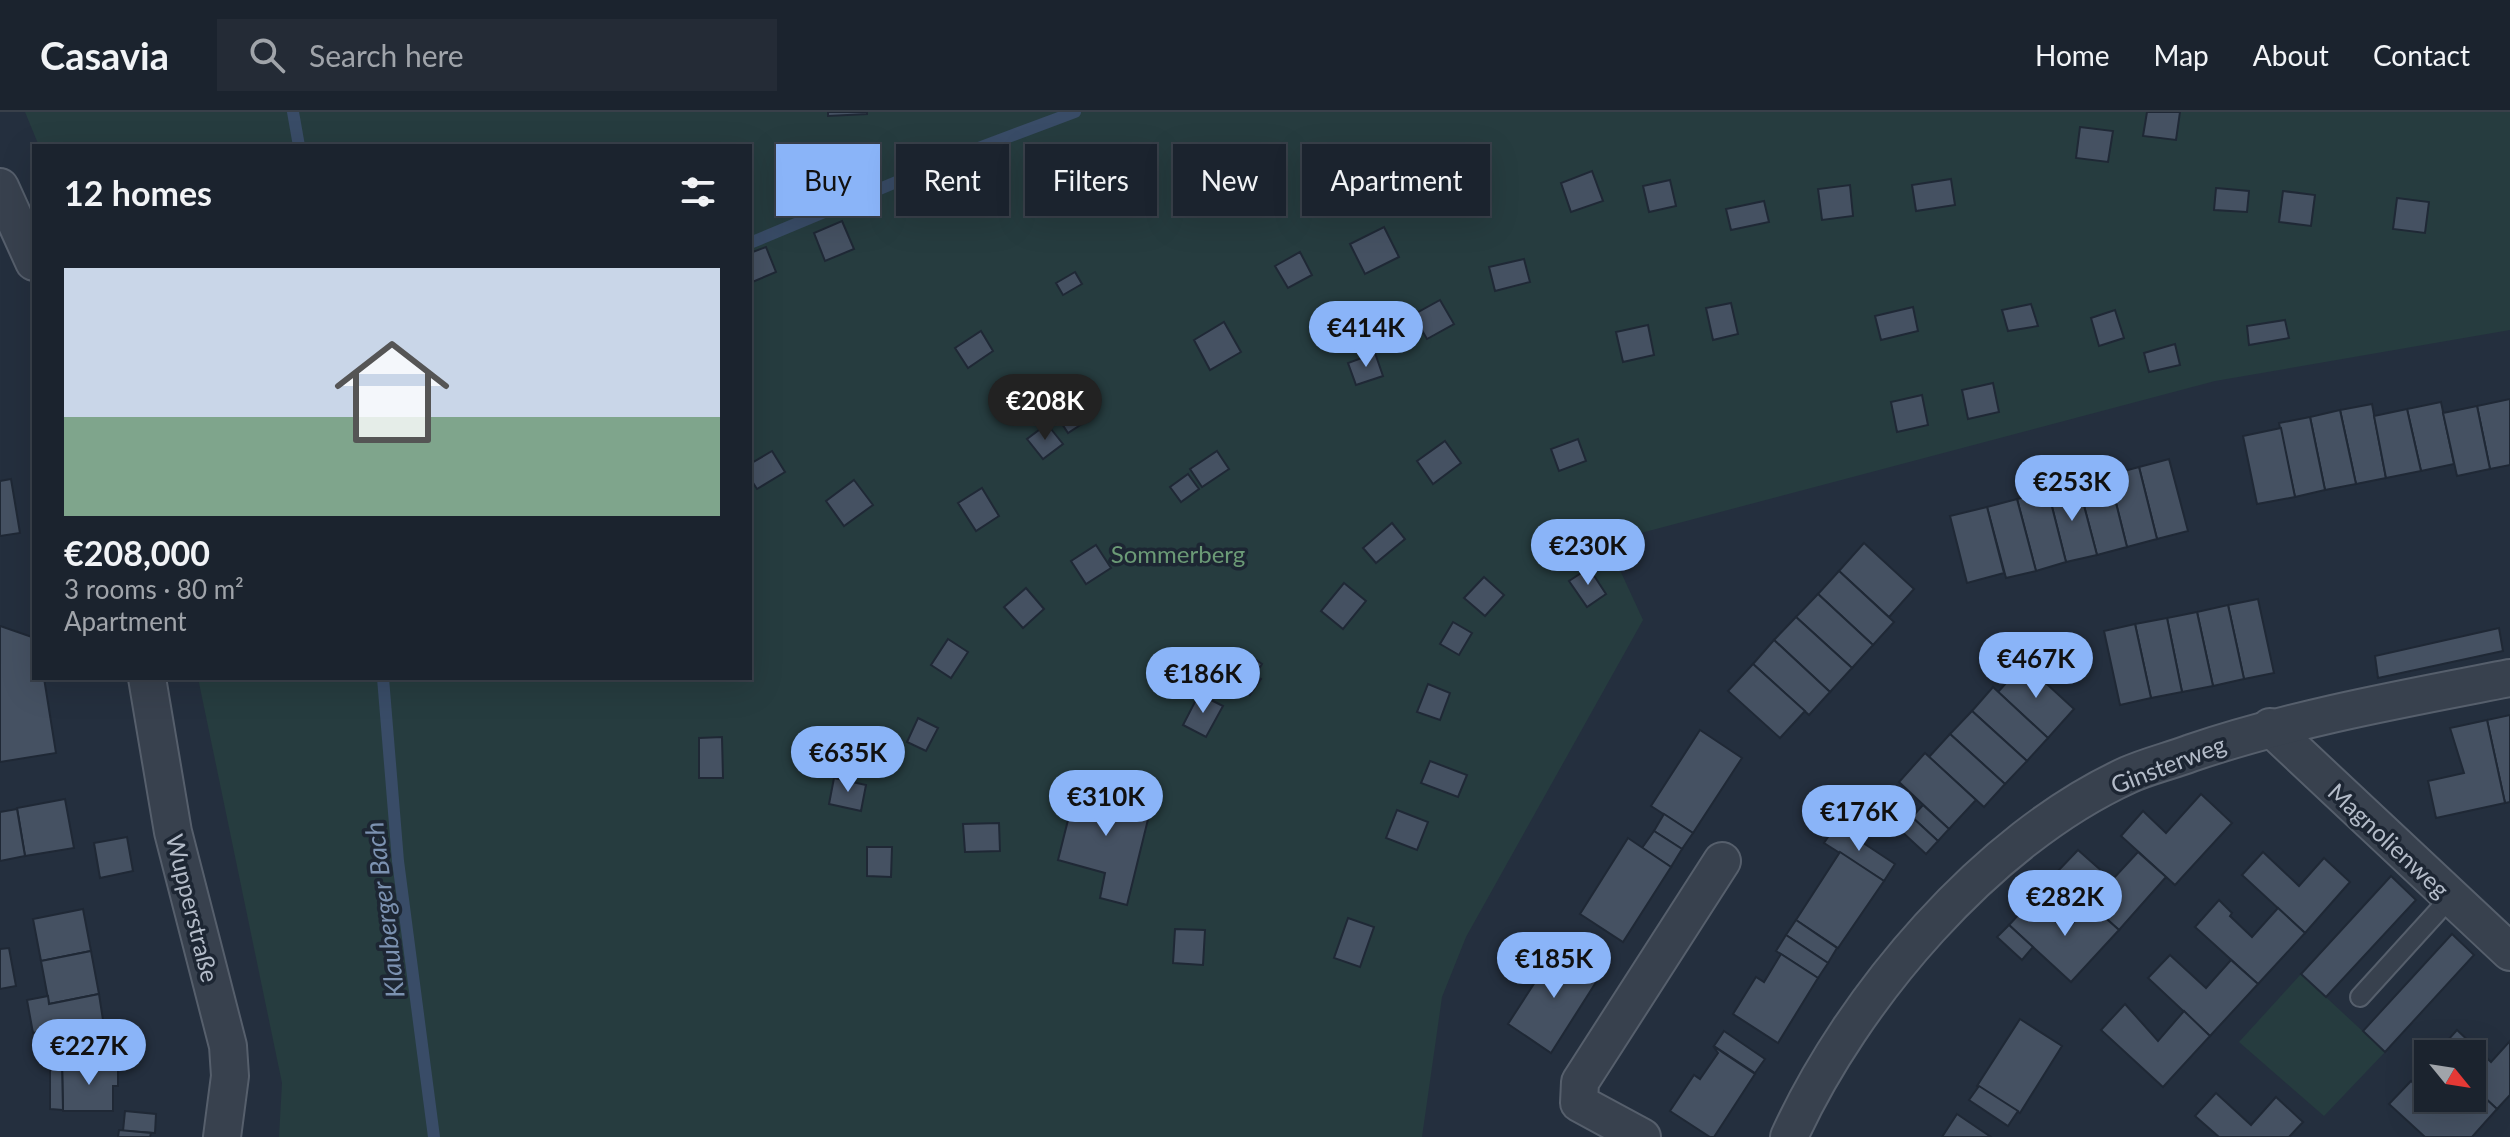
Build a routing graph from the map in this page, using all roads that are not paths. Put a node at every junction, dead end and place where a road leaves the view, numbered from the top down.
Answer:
1 (0, 187) edge
2 (32, 258) edge
3 (2510, 678) edge
4 (147, 680) edge
5 (2270, 727) junction
6 (1722, 861) dead end
7 (2450, 898) junction
8 (2510, 952) edge
9 (2360, 997) dead end
10 (222, 1137) edge
11 (1642, 1137) edge
12 (1789, 1137) edge

1 - 2 street
3 - 5 street, Ginsterweg
4 - 10 street, Wupperstraße
5 - 7 street, Magnolienweg
5 - 12 street, Ginsterweg
6 - 11 street
7 - 8 street, Magnolienweg
7 - 9 lane

